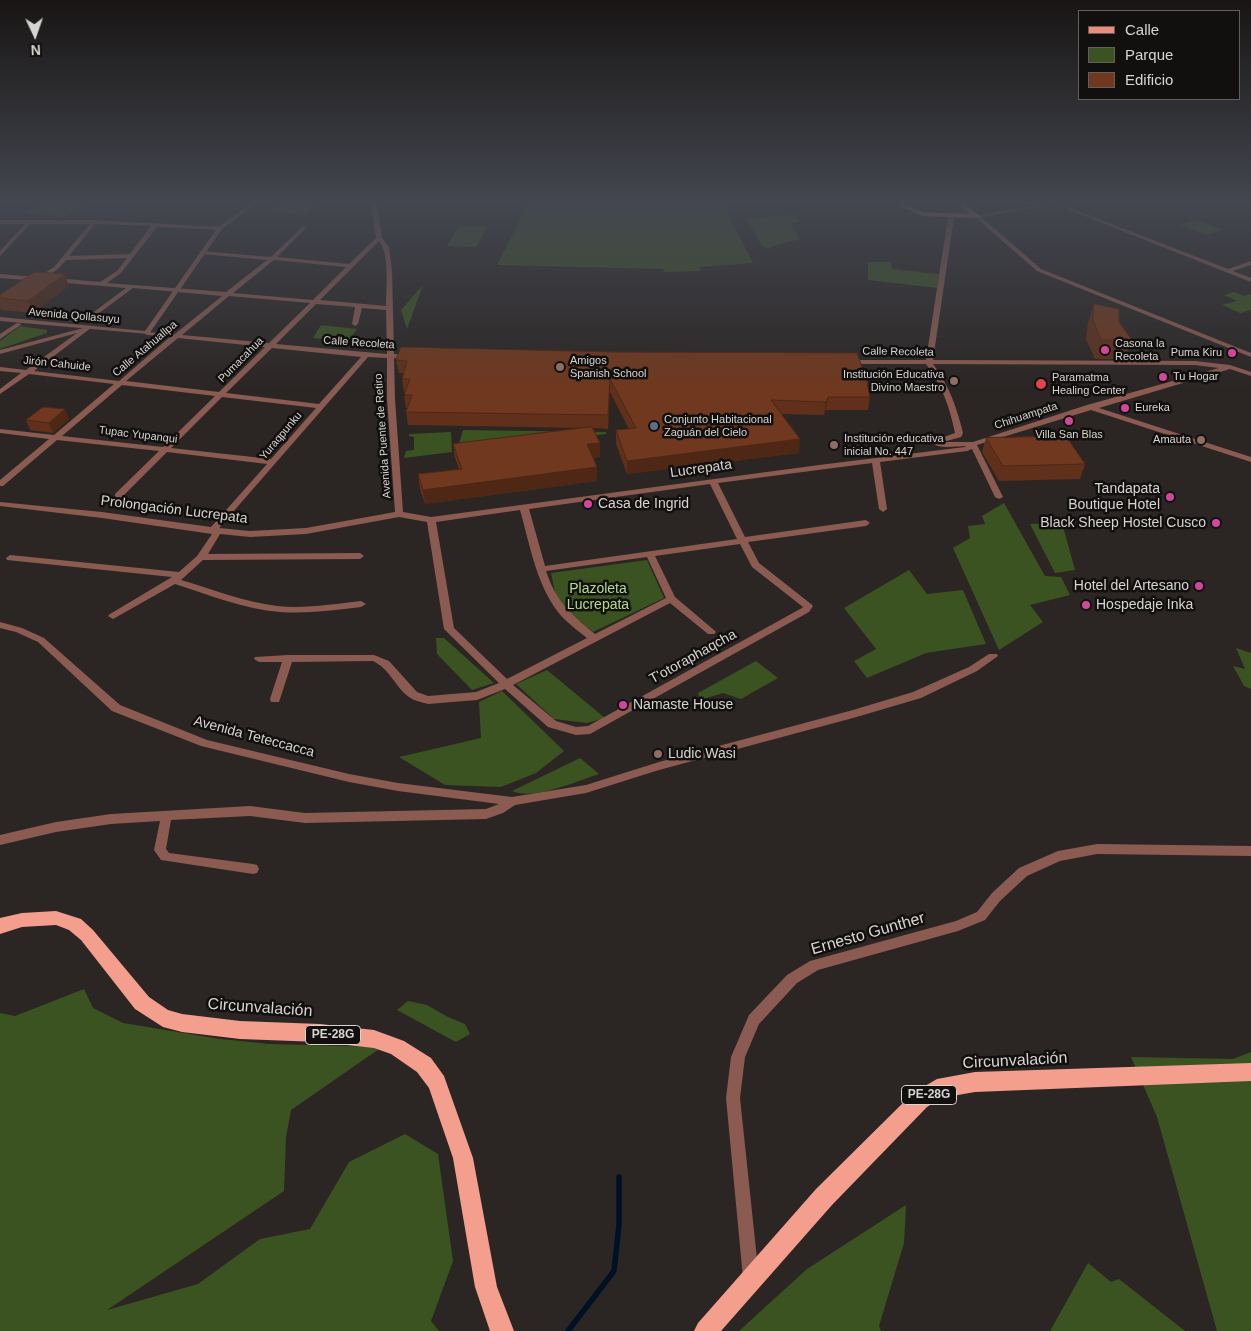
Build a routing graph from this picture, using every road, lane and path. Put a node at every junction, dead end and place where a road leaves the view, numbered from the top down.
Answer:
1 (58, 266) edge
2 (122, 266) edge
3 (192, 266) edge
4 (263, 266) edge
5 (351, 266) edge
6 (388, 266) edge
7 (944, 266) edge
8 (1035, 266) edge
9 (1215, 266) edge
10 (1242, 266) edge
11 (1227, 271) junction
12 (0, 276) edge
13 (40, 279) junction
14 (1251, 280) edge
15 (32, 284) edge
16 (102, 284) junction
17 (132, 286) junction
18 (176, 289) junction
19 (229, 294) junction
20 (315, 301) junction
21 (359, 305) junction
22 (390, 308) junction
23 (163, 312) junction
24 (89, 318) dead end
25 (0, 319) edge
26 (19, 324) dead end
27 (354, 324) dead end
28 (88, 327) junction
29 (123, 330) junction
30 (147, 333) junction
31 (176, 336) junction
32 (0, 337) edge
33 (270, 346) junction
34 (0, 352) edge
35 (366, 355) junction
36 (1251, 355) edge
37 (390, 356) junction
38 (418, 357) edge
39 (837, 362) edge
40 (929, 363) junction
41 (1230, 367) junction
42 (0, 369) edge
43 (26, 372) junction
44 (1251, 374) edge
45 (121, 382) junction
46 (0, 392) edge
47 (221, 394) junction
48 (320, 406) junction
49 (1090, 407) junction
50 (0, 431) edge
51 (56, 437) junction
52 (973, 444) junction
53 (164, 450) junction
54 (876, 460) junction
55 (1251, 460) edge
56 (274, 462) junction
57 (713, 482) junction
58 (0, 484) edge
59 (118, 496) dead end
60 (999, 497) dead end
61 (0, 504) edge
62 (524, 508) junction
63 (883, 509) dead end
64 (399, 514) junction
65 (432, 520) junction
66 (866, 523) dead end
67 (215, 531) junction
68 (742, 540) junction
69 (650, 554) junction
70 (360, 556) dead end
71 (201, 557) junction
72 (10, 558) dead end
73 (542, 569) junction
74 (176, 578) junction
75 (671, 599) junction
76 (361, 604) dead end
77 (113, 616) dead end
78 (0, 625) edge
79 (711, 632) dead end
80 (594, 639) junction
81 (993, 656) dead end
82 (288, 658) junction
83 (259, 659) dead end
84 (506, 684) junction
85 (275, 699) dead end
86 (512, 801) junction
87 (166, 817) junction
88 (0, 840) edge
89 (1251, 851) edge
90 (252, 869) dead end
91 (0, 926) edge
92 (1251, 1072) edge
93 (751, 1280) junction
94 (502, 1331) edge
95 (706, 1331) edge

1 - 13 street
2 - 16 street
3 - 18 street
4 - 19 street, Calle Atahuallpa
5 - 20 street, Pumacahua
6 - 22 street, Avenida Puente de Retiro
7 - 40 street
8 - 36 street
9 - 11 street
10 - 11 street
11 - 14 street
12 - 13 street
13 - 15 street
13 - 16 street
16 - 17 street
17 - 18 street
17 - 24 street
18 - 19 street
18 - 23 street
19 - 20 street
19 - 31 street, Calle Atahuallpa
20 - 21 street
20 - 33 street, Pumacahua
21 - 22 street
21 - 27 street
22 - 37 street, Avenida Puente de Retiro
23 - 29 street
23 - 30 street
25 - 28 street, Avenida Qollasuyu
26 - 32 street
28 - 29 street, Avenida Qollasuyu
28 - 34 street
28 - 43 street
29 - 30 street, Avenida Qollasuyu
30 - 31 street, Calle Recoleta
31 - 33 street, Calle Recoleta
31 - 45 street, Calle Atahuallpa
33 - 35 street, Calle Recoleta
33 - 47 street, Pumacahua
35 - 37 street, Calle Recoleta
35 - 48 street, Yuraqpunku
37 - 38 street, Calle Recoleta
37 - 64 street, Avenida Puente de Retiro
39 - 40 street, Calle Recoleta
40 - 41 street, Calle Recoleta
40 - 52 street
41 - 44 street, Calle Recoleta
41 - 49 street, Chihuampata
42 - 43 street, Jirón Cahuide
43 - 45 street, Jirón Cahuide
43 - 46 street
45 - 47 street, Jirón Cahuide
45 - 51 street, Calle Atahuallpa
47 - 48 street, Jirón Cahuide
47 - 53 street, Pumacahua
48 - 56 street, Yuraqpunku
49 - 52 street, Chihuampata
49 - 55 street
50 - 51 street, Tupac Yupanqui
51 - 53 street, Tupac Yupanqui
51 - 58 street, Calle Atahuallpa
52 - 54 street, Lucrepata
52 - 60 street
53 - 56 street, Tupac Yupanqui
53 - 59 street, Pumacahua
54 - 57 street, Lucrepata
54 - 63 street
56 - 67 street, Yuraqpunku
57 - 62 street, Lucrepata
57 - 68 street
61 - 67 street, Prolongación Lucrepata
62 - 65 street, Lucrepata
62 - 73 street
64 - 65 street, Prolongación Lucrepata
64 - 67 street, Prolongación Lucrepata
65 - 84 street
66 - 68 street
67 - 71 street, Yuraqpunku
68 - 69 street
68 - 84 street, T'otoraphaqcha
69 - 73 street
69 - 75 street
70 - 71 street
71 - 74 street, Yuraqpunku
72 - 74 street
73 - 80 street
74 - 76 street
74 - 77 street, Yuraqpunku
75 - 79 street
75 - 80 street
78 - 86 street, Avenida Teteccacca
80 - 84 street
81 - 86 street
82 - 83 street
82 - 84 street
82 - 85 street
86 - 87 street
87 - 88 street
87 - 90 street
89 - 93 street, Ernesto Gunther
91 - 94 highway, Circunvalación / PE-28G
92 - 93 highway, Circunvalación / PE-28G
93 - 95 highway, Circunvalación / PE-28G

